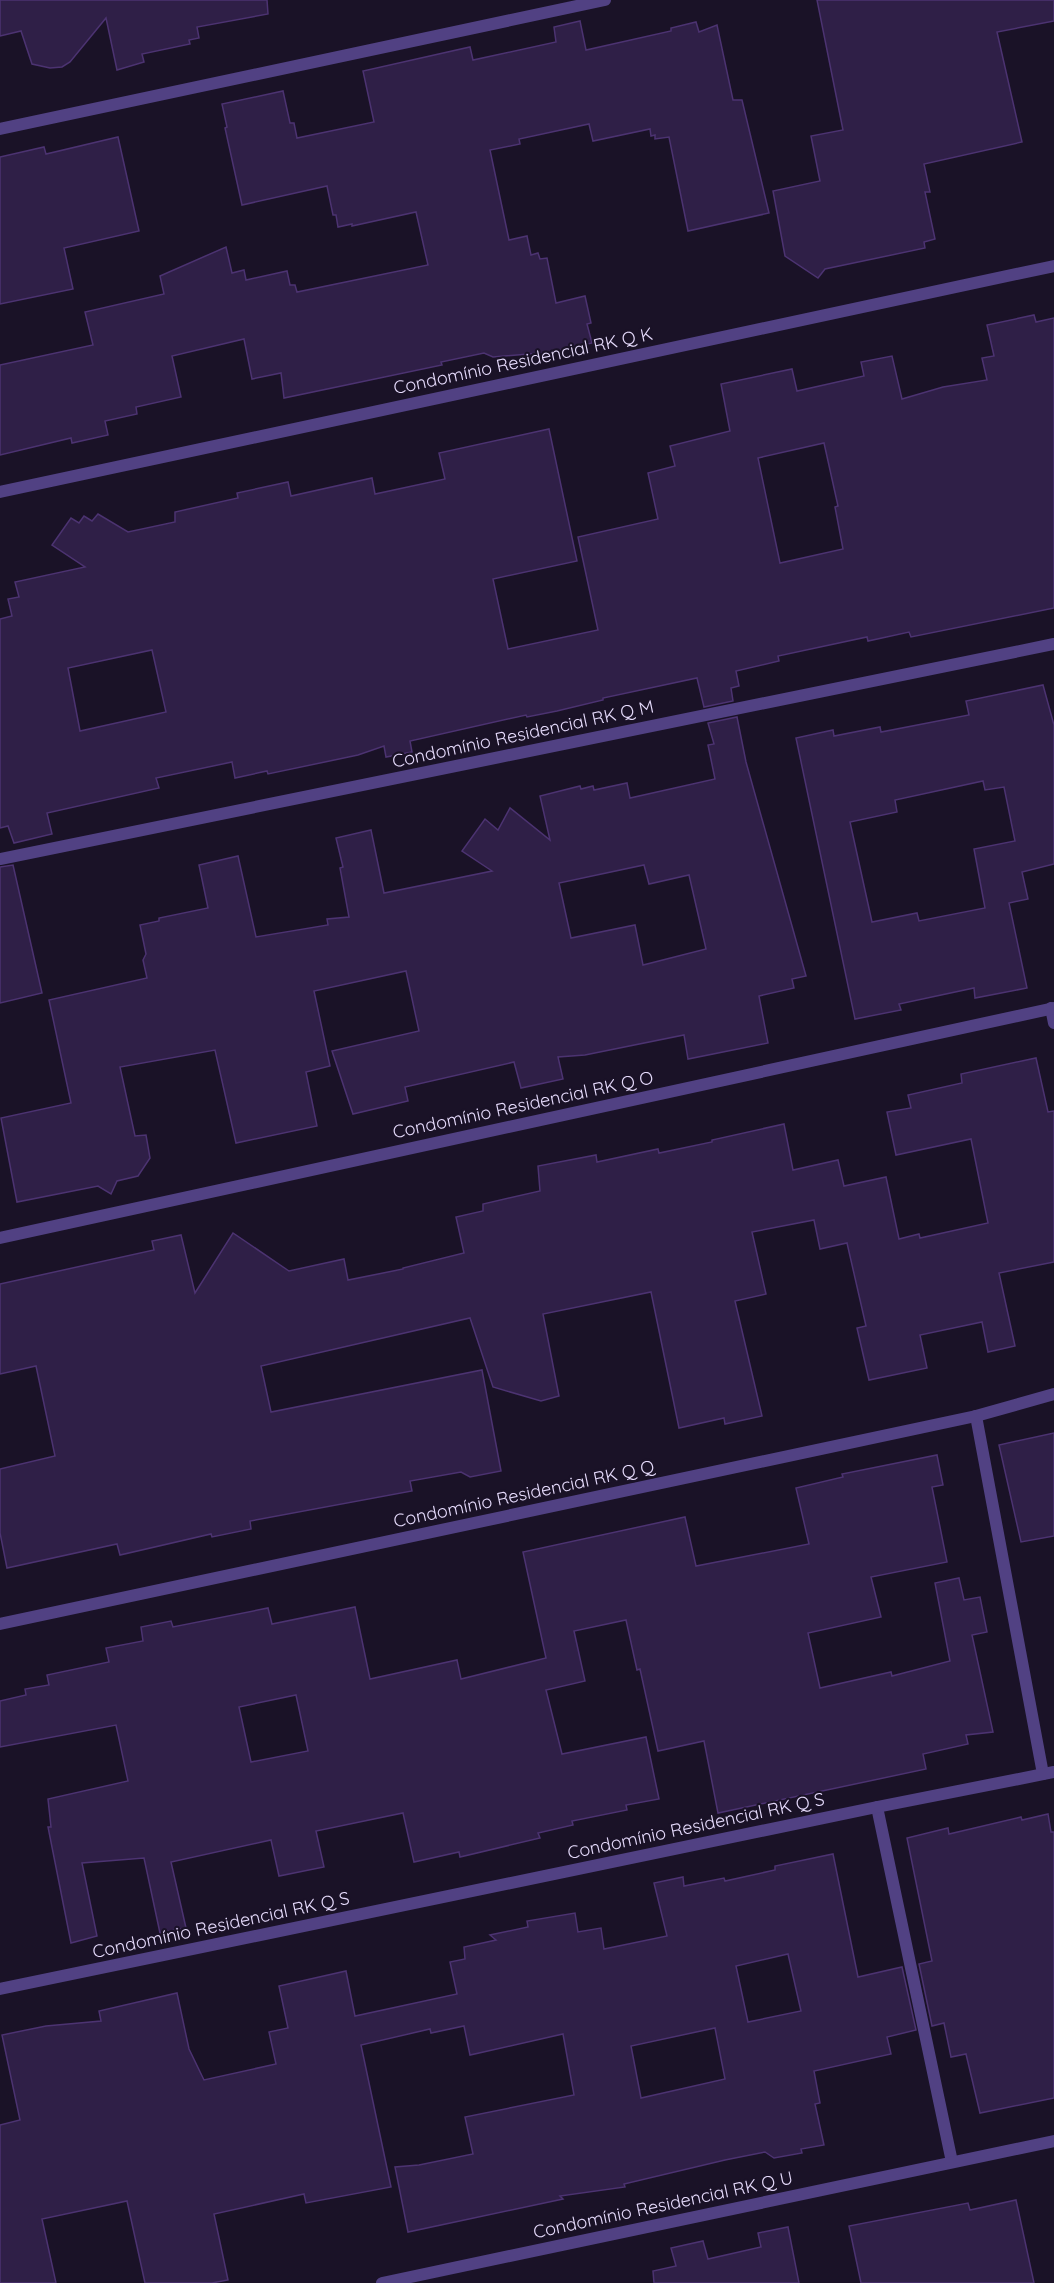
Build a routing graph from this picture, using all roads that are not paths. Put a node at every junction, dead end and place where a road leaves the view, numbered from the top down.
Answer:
1 (605, 0) edge
2 (0, 129) edge
3 (1054, 266) edge
4 (0, 492) edge
5 (1054, 644) edge
6 (0, 859) edge
7 (1052, 1008) edge
8 (1054, 1023) edge
9 (0, 1238) edge
10 (1054, 1394) edge
11 (975, 1416) junction
12 (0, 1624) edge
13 (1049, 1773) edge
14 (877, 1807) junction
15 (0, 1989) edge
16 (1054, 2141) edge
17 (952, 2162) junction
18 (382, 2283) edge

1 - 2 street
3 - 4 street, Condomínio Residencial RK Q K
5 - 6 street, Condomínio Residencial RK Q M
7 - 8 street
7 - 9 street, Condomínio Residencial RK Q O
10 - 11 street, Condomínio Residencial RK Q Q
11 - 12 street, Condomínio Residencial RK Q Q
11 - 13 street, Condomínio Residencial RK Q S
13 - 14 street, Condomínio Residencial RK Q S
14 - 15 street, Condomínio Residencial RK Q S
14 - 17 street
16 - 17 street, Condomínio Residencial RK Q U
17 - 18 street, Condomínio Residencial RK Q U

